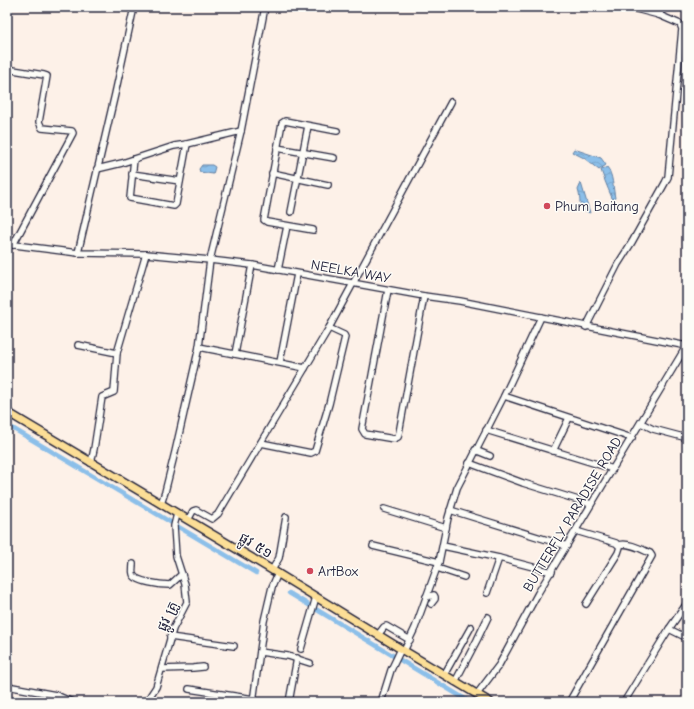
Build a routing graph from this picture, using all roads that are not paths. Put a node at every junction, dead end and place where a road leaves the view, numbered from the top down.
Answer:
1 (134, 7) edge
2 (265, 7) edge
3 (628, 7) edge
4 (663, 7) edge
5 (659, 15) junction
6 (7, 69) edge
7 (451, 102) dead end
8 (308, 126) junction
9 (241, 131) junction
10 (337, 131) dead end
11 (187, 144) junction
12 (277, 148) junction
13 (303, 152) junction
14 (334, 158) dead end
15 (134, 159) junction
16 (97, 168) junction
17 (272, 173) junction
18 (132, 174) junction
19 (298, 179) junction
20 (180, 182) junction
21 (328, 185) dead end
22 (291, 212) dead end
23 (287, 226) junction
24 (313, 230) dead end
25 (10, 245) edge
26 (78, 253) junction
27 (146, 254) junction
28 (210, 260) junction
29 (252, 265) junction
30 (278, 270) junction
31 (296, 274) junction
32 (354, 283) junction
33 (388, 290) junction
34 (424, 296) junction
35 (541, 317) junction
36 (586, 327) junction
37 (329, 328) junction
38 (78, 345) dead end
39 (687, 346) edge
40 (199, 347) junction
41 (117, 353) junction
42 (236, 354) junction
43 (280, 362) junction
44 (305, 368) junction
45 (504, 396) junction
46 (7, 412) edge
47 (570, 418) junction
48 (640, 423) junction
49 (486, 430) junction
50 (632, 438) junction
51 (687, 438) edge
52 (260, 443) junction
53 (475, 450) junction
54 (553, 451) junction
55 (490, 456) dead end
56 (91, 463) junction
57 (469, 463) junction
58 (613, 469) junction
59 (161, 504) junction
60 (592, 504) junction
61 (384, 509) dead end
62 (450, 510) junction
63 (176, 516) junction
64 (286, 517) dead end
65 (188, 520) junction
66 (446, 528) junction
67 (576, 531) junction
68 (619, 545) junction
69 (373, 546) dead end
70 (443, 546) junction
71 (567, 546) junction
72 (499, 558) junction
73 (439, 562) junction
74 (133, 564) dead end
75 (276, 568) junction
76 (437, 568) junction
77 (552, 572) junction
78 (182, 574) junction
79 (464, 577) dead end
80 (487, 593) dead end
81 (426, 597) junction
82 (315, 600) junction
83 (687, 603) edge
84 (430, 604) dead end
85 (586, 604) dead end
86 (488, 617) dead end
87 (471, 627) dead end
88 (669, 629) junction
89 (381, 632) junction
90 (170, 637) junction
91 (687, 638) edge
92 (234, 646) dead end
93 (405, 647) junction
94 (301, 649) dead end
95 (260, 652) junction
96 (297, 658) junction
97 (310, 663) dead end
98 (203, 667) dead end
99 (162, 669) junction
100 (446, 671) junction
101 (458, 677) junction
102 (7, 686) edge
103 (189, 689) dead end
104 (480, 690) junction
105 (254, 701) edge
106 (72, 702) edge
107 (146, 702) edge
108 (289, 702) edge
109 (381, 702) edge
110 (490, 702) edge
111 (570, 702) edge
112 (624, 702) edge

1 - 16 street
2 - 9 street
3 - 5 street
4 - 5 street
5 - 36 street
6 - 25 street
7 - 32 street
8 - 10 street
8 - 12 street
8 - 13 street
9 - 11 street
9 - 28 street
11 - 15 street
11 - 20 street
12 - 13 street
12 - 17 street
13 - 14 street
13 - 19 street
15 - 16 street
15 - 18 street
16 - 26 street
17 - 19 street
17 - 23 street
18 - 20 street
18 - 20 street
19 - 21 street
19 - 22 street
23 - 24 street
23 - 30 street
25 - 26 street, NEELKA WAY
26 - 27 street, NEELKA WAY
27 - 28 street, NEELKA WAY
27 - 41 street
28 - 29 street, NEELKA WAY
28 - 40 street
29 - 30 street, NEELKA WAY
29 - 42 street
30 - 31 street, NEELKA WAY
31 - 32 street, NEELKA WAY
31 - 43 street
32 - 33 street, NEELKA WAY
32 - 37 street
33 - 34 street, NEELKA WAY
33 - 34 street
34 - 35 street, NEELKA WAY
35 - 36 street, NEELKA WAY
35 - 45 street
36 - 39 street, NEELKA WAY
37 - 44 street
37 - 52 street
38 - 41 street
39 - 48 street, BUTTERFLY PARADISE ROAD
40 - 42 street
40 - 59 street
41 - 56 street
42 - 43 street
43 - 44 street
44 - 52 street
45 - 47 street
45 - 49 street
46 - 56 main road, ផ្លូវ ៥១
47 - 50 street
47 - 54 street
48 - 50 street, BUTTERFLY PARADISE ROAD
48 - 51 street
49 - 53 street
49 - 54 street
50 - 58 street, BUTTERFLY PARADISE ROAD
52 - 65 street
53 - 55 street
53 - 57 street
54 - 58 street
56 - 59 main road, ផ្លូវ ៥១
57 - 60 street
57 - 62 street
58 - 60 street, BUTTERFLY PARADISE ROAD
59 - 63 main road, ផ្លូវ ៥១
60 - 67 street, BUTTERFLY PARADISE ROAD
61 - 66 street
62 - 66 street
62 - 71 street
63 - 65 main road, ផ្លូវ ៥១
63 - 78 street, ផ្លូវ គ្រូ
64 - 75 street
65 - 75 main road, ផ្លូវ ៥១
66 - 70 street
67 - 68 street
67 - 71 street, BUTTERFLY PARADISE ROAD
68 - 85 street
68 - 111 street
69 - 73 street
70 - 72 street
70 - 73 street
71 - 77 street, BUTTERFLY PARADISE ROAD
72 - 77 street
72 - 80 street
73 - 76 street
74 - 78 street
75 - 82 main road, ផ្លូវ ៥១
75 - 95 street
76 - 79 street
76 - 81 street
77 - 104 street, BUTTERFLY PARADISE ROAD
78 - 90 street, ផ្លូវ គ្រូ
81 - 84 street
81 - 93 street
82 - 89 main road, ផ្លូវ ៥១
82 - 94 street
83 - 88 street
86 - 101 street
87 - 100 street
88 - 91 street
88 - 112 street
89 - 93 main road, ផ្លូវ ៥១
89 - 93 street
90 - 92 street
90 - 99 street, ផ្លូវ គ្រូ
93 - 100 main road, ផ្លូវ ៥១
93 - 109 street
95 - 96 street
95 - 105 street
96 - 97 street
96 - 108 street
98 - 99 street
99 - 107 street, ផ្លូវ គ្រូ
100 - 101 main road, ផ្លូវ ៥១
101 - 104 main road, ផ្លូវ ៥១
102 - 106 street
103 - 105 street
104 - 110 main road, ផ្លូវ ៥១

